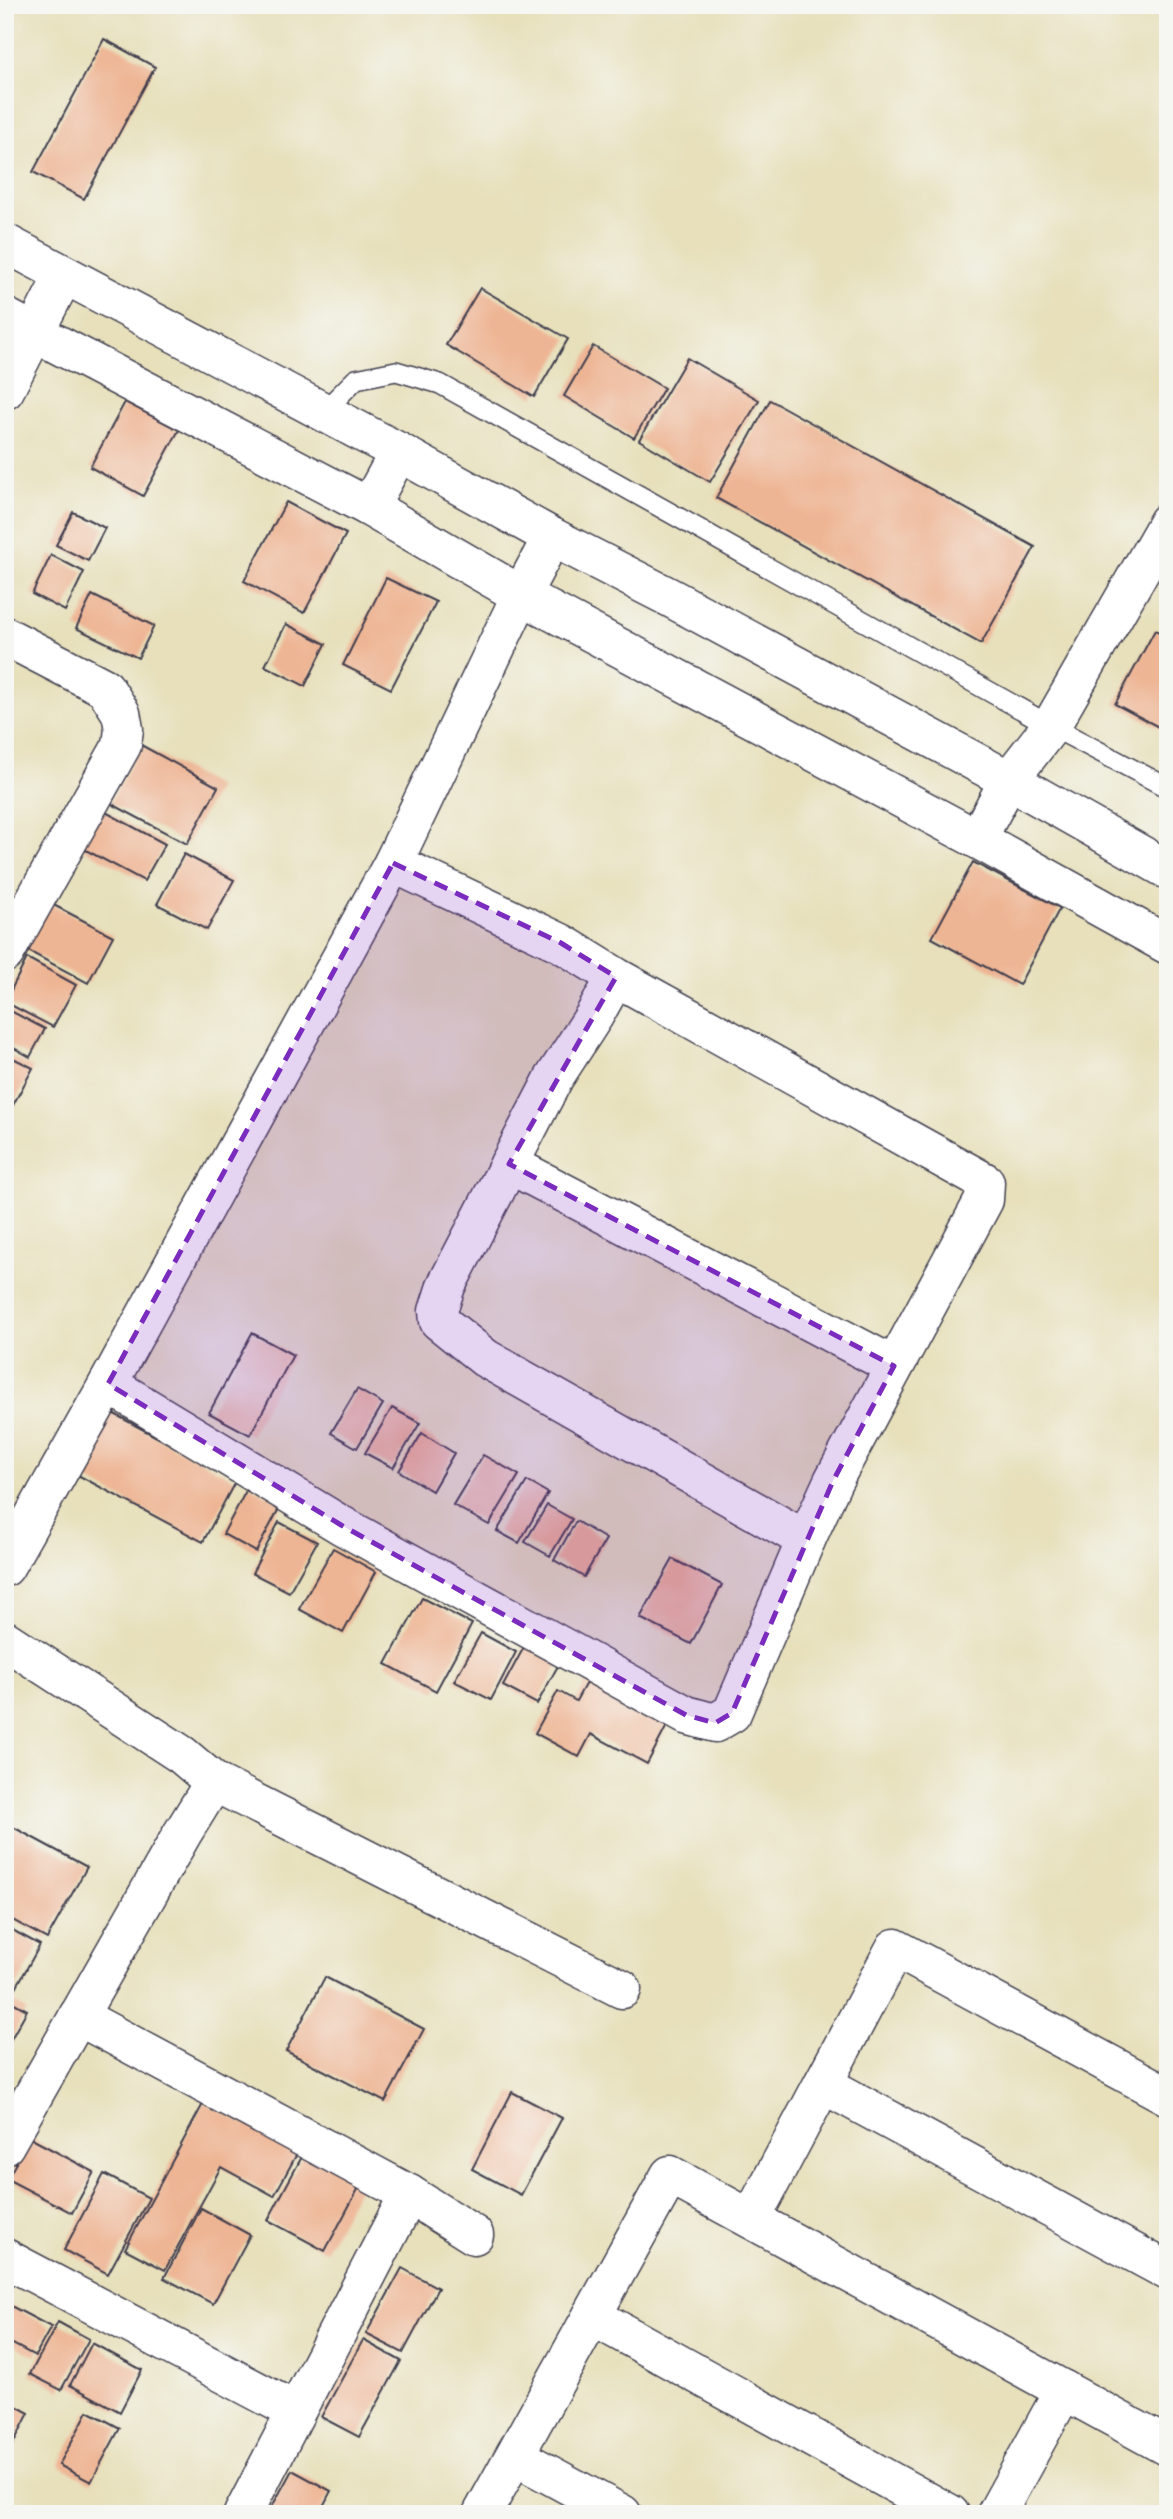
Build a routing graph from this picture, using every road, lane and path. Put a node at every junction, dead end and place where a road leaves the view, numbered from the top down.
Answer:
1 (5, 243) edge
2 (64, 275) junction
3 (20, 324) edge
4 (5, 390) edge
5 (323, 412) junction
6 (399, 452) junction
7 (369, 507) junction
8 (1168, 522) edge
9 (552, 537) junction
10 (521, 596) junction
11 (5, 636) edge
12 (1051, 726) junction
13 (1009, 780) junction
14 (1168, 788) edge
15 (976, 839) junction
16 (394, 863) junction
17 (1168, 870) edge
18 (1168, 945) edge
19 (5, 953) edge
20 (616, 976) junction
21 (509, 1164) junction
22 (894, 1366) junction
23 (108, 1384) junction
24 (807, 1539) junction
25 (5, 1567) edge
26 (5, 1640) edge
27 (214, 1782) junction
28 (622, 1989) dead end
29 (78, 2016) junction
30 (822, 2084) junction
31 (1168, 2096) edge
32 (5, 2145) edge
33 (409, 2194) junction
34 (751, 2219) junction
35 (474, 2235) dead end
36 (5, 2258) edge
37 (1168, 2271) edge
38 (592, 2316) junction
39 (1063, 2390) junction
40 (295, 2411) junction
41 (1168, 2447) edge
42 (515, 2455) junction
43 (243, 2514) edge
44 (482, 2514) edge
45 (622, 2514) edge
46 (950, 2514) edge
47 (996, 2514) edge

1 - 2 street
2 - 3 street
2 - 5 street
3 - 4 street
3 - 7 street
5 - 6 street
5 - 12 lane
6 - 7 street
6 - 9 street
7 - 10 street
8 - 12 street
9 - 10 street
9 - 13 street
10 - 15 street
10 - 16 street
11 - 19 street
12 - 13 street
12 - 14 lane
13 - 15 street
13 - 17 street
15 - 18 street
16 - 20 street
16 - 23 street
20 - 21 street
20 - 22 street
21 - 22 street
21 - 24 street
22 - 24 street
23 - 24 street
23 - 25 street
26 - 27 street
27 - 28 street
27 - 29 street
29 - 32 street
29 - 33 street
30 - 31 street
30 - 34 street
30 - 37 street
33 - 35 street
33 - 40 street
34 - 38 street
34 - 39 street
36 - 40 street
38 - 42 street
38 - 46 street
39 - 41 street
39 - 47 street
40 - 43 street
42 - 44 street
42 - 45 street

